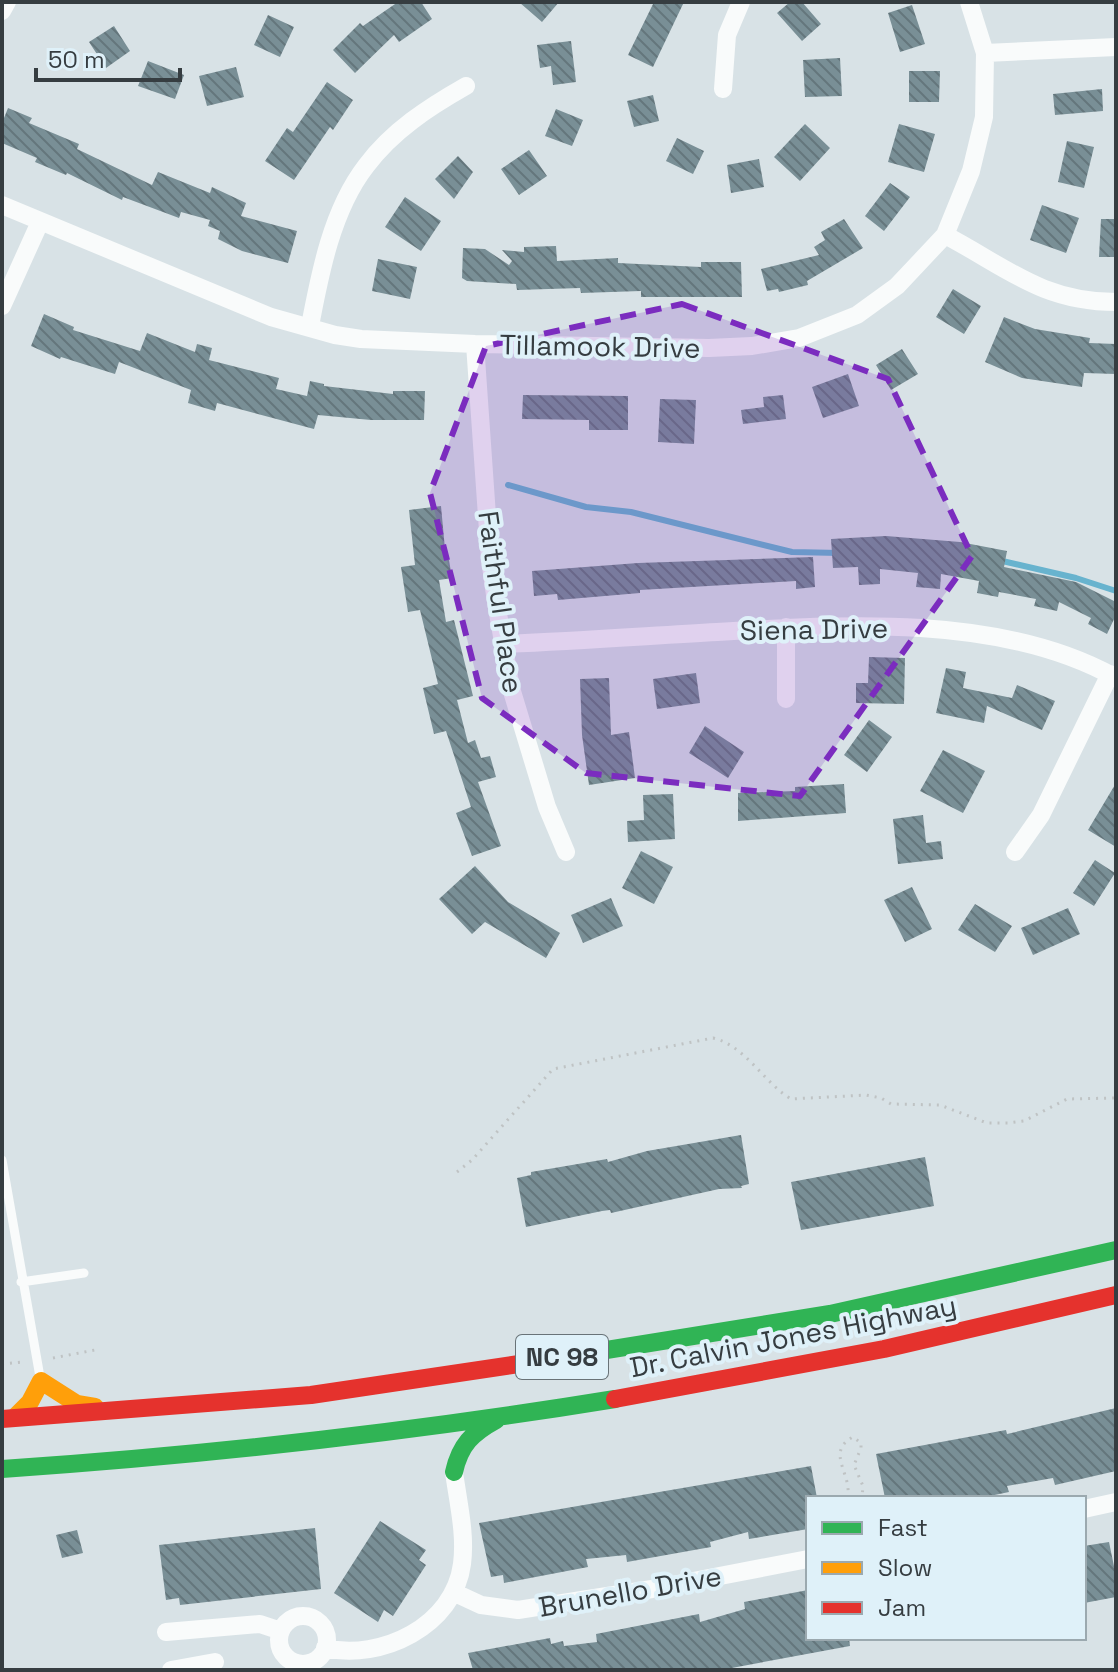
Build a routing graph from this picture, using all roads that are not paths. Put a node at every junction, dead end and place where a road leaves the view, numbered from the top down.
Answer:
1 (7, 2) edge
2 (741, 2) edge
3 (969, 2) edge
4 (2, 11) edge
5 (1116, 47) edge
6 (985, 53) junction
7 (466, 86) dead end
8 (723, 89) dead end
9 (2, 205) edge
10 (40, 222) junction
11 (945, 235) junction
12 (1116, 302) edge
13 (2, 306) edge
14 (310, 326) junction
15 (475, 344) junction
16 (786, 627) junction
17 (504, 644) junction
18 (1113, 676) edge
19 (786, 699) dead end
20 (566, 852) dead end
21 (1015, 852) dead end
22 (2, 1160) edge
23 (1116, 1250) edge
24 (84, 1273) dead end
25 (1001, 1276) junction
26 (21, 1282) junction
27 (1116, 1295) edge
28 (924, 1312) dead end
29 (866, 1325) dead end
30 (820, 1334) dead end
31 (737, 1355) dead end
32 (731, 1378) junction
33 (41, 1381) junction
34 (115, 1410) junction
35 (9, 1418) edge
36 (498, 1418) junction
37 (408, 1432) junction
38 (2, 1469) edge
39 (454, 1472) junction
40 (1116, 1502) edge
41 (1086, 1509) edge
42 (806, 1559) edge
43 (453, 1592) junction
44 (281, 1631) junction
45 (166, 1632) dead end
46 (325, 1648) junction
47 (215, 1662) dead end
48 (171, 1670) edge

1 - 4 street
2 - 8 street
3 - 6 street, Tillamook Drive
5 - 6 street
6 - 11 street, Tillamook Drive
7 - 14 street
9 - 10 street, Tillamook Drive
10 - 13 street
10 - 14 street, Tillamook Drive
11 - 12 street
11 - 15 street, Tillamook Drive
14 - 15 street, Tillamook Drive
15 - 17 street, Faithful Place
16 - 17 street, Siena Drive
16 - 18 street, Siena Drive
16 - 19 street
17 - 20 street, Faithful Place
18 - 21 street
22 - 26 lane
23 - 25 highway, Dr. Calvin Jones Highway / NC 98
24 - 26 lane
25 - 28 highway
25 - 34 highway, Dr. Calvin Jones Highway / NC 98
26 - 33 lane
27 - 32 highway, Dr. Calvin Jones Highway / NC 98
29 - 30 highway
31 - 32 highway
32 - 36 highway, Dr. Calvin Jones Highway / NC 98
33 - 34 highway
33 - 35 highway
34 - 35 highway, Dr. Calvin Jones Highway / NC 98
36 - 37 highway, Dr. Calvin Jones Highway / NC 98
36 - 39 highway
37 - 38 highway, Dr. Calvin Jones Highway / NC 98
37 - 39 highway
39 - 43 street
40 - 41 street
42 - 43 street, Brunello Drive
43 - 46 street
44 - 45 street
44 - 46 street
44 - 46 street
47 - 48 street

